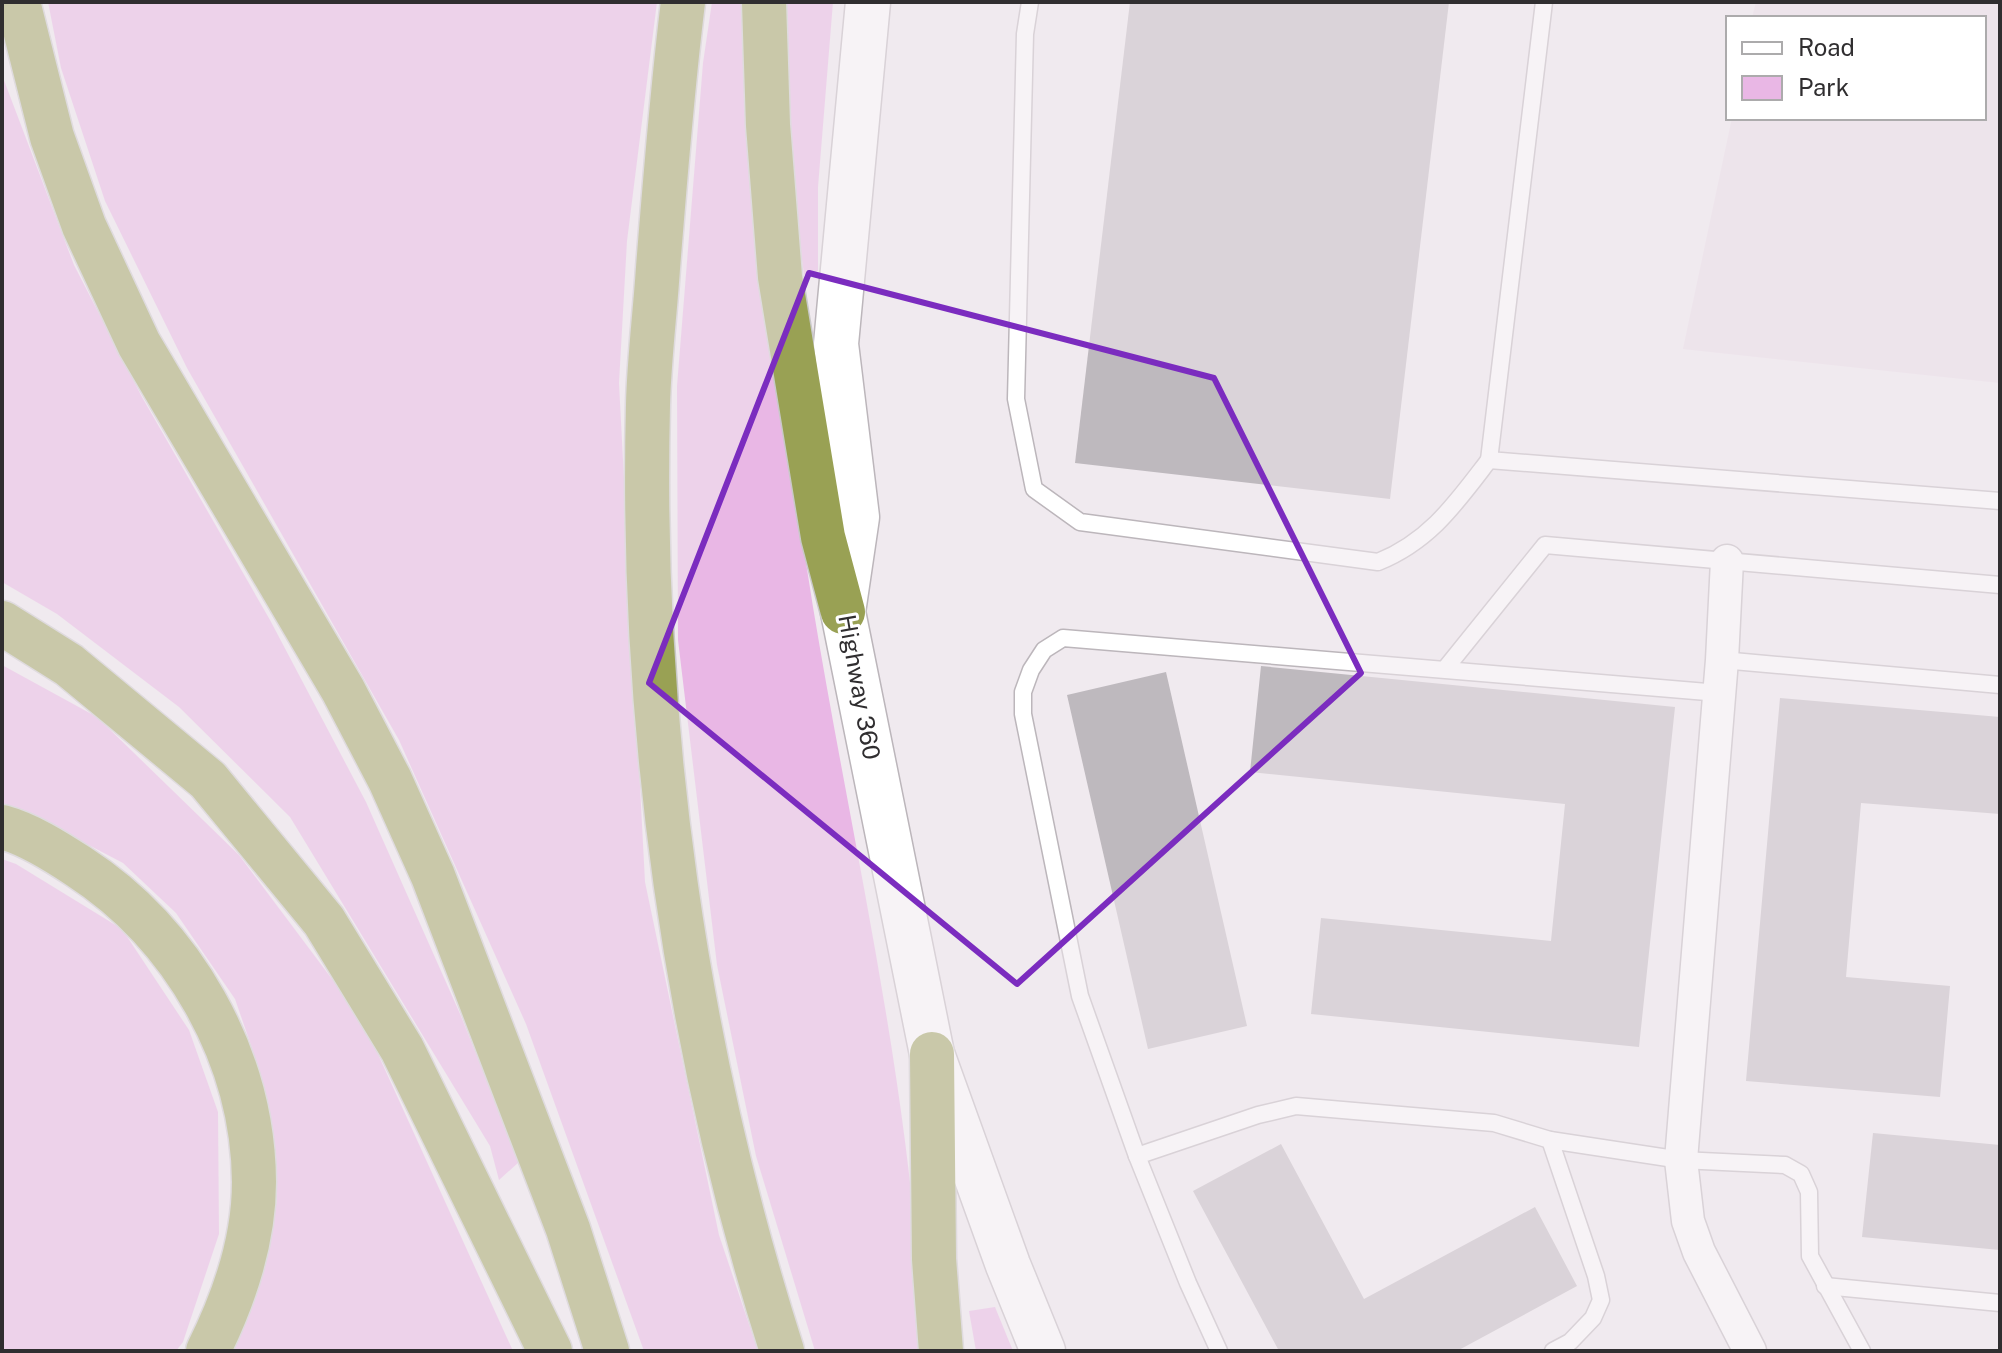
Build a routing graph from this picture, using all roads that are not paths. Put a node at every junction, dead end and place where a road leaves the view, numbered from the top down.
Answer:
1 (18, 2) edge
2 (683, 2) edge
3 (764, 2) edge
4 (868, 2) edge
5 (1030, 2) edge
6 (1544, 2) edge
7 (1489, 460) junction
8 (2000, 501) edge
9 (1727, 561) junction
10 (2000, 585) edge
11 (843, 612) junction
12 (2, 623) edge
13 (1722, 660) junction
14 (1445, 669) junction
15 (2000, 685) edge
16 (1719, 693) junction
17 (2, 827) edge
18 (932, 1054) junction
19 (1550, 1140) junction
20 (1137, 1156) junction
21 (1681, 1160) junction
22 (1825, 1286) junction
23 (2000, 1303) edge
24 (208, 1351) edge
25 (550, 1351) edge
26 (607, 1351) edge
27 (782, 1351) edge
28 (941, 1351) edge
29 (1043, 1351) edge
30 (1219, 1351) edge
31 (1553, 1351) edge
32 (1750, 1351) edge
33 (1862, 1351) edge

1 - 26 highway
2 - 27 highway
3 - 11 highway
4 - 11 main road, Highway 360
5 - 7 lane
6 - 7 lane
7 - 8 lane
9 - 10 lane
9 - 13 street
9 - 14 lane
11 - 18 main road, Highway 360
12 - 25 highway
13 - 15 lane
13 - 16 street
14 - 16 lane
14 - 20 lane
16 - 21 street
17 - 24 highway
18 - 28 highway
18 - 29 main road, Highway 360
19 - 20 lane
19 - 21 lane
19 - 31 lane
20 - 30 lane
21 - 22 lane
21 - 32 street
22 - 23 lane
22 - 33 lane

